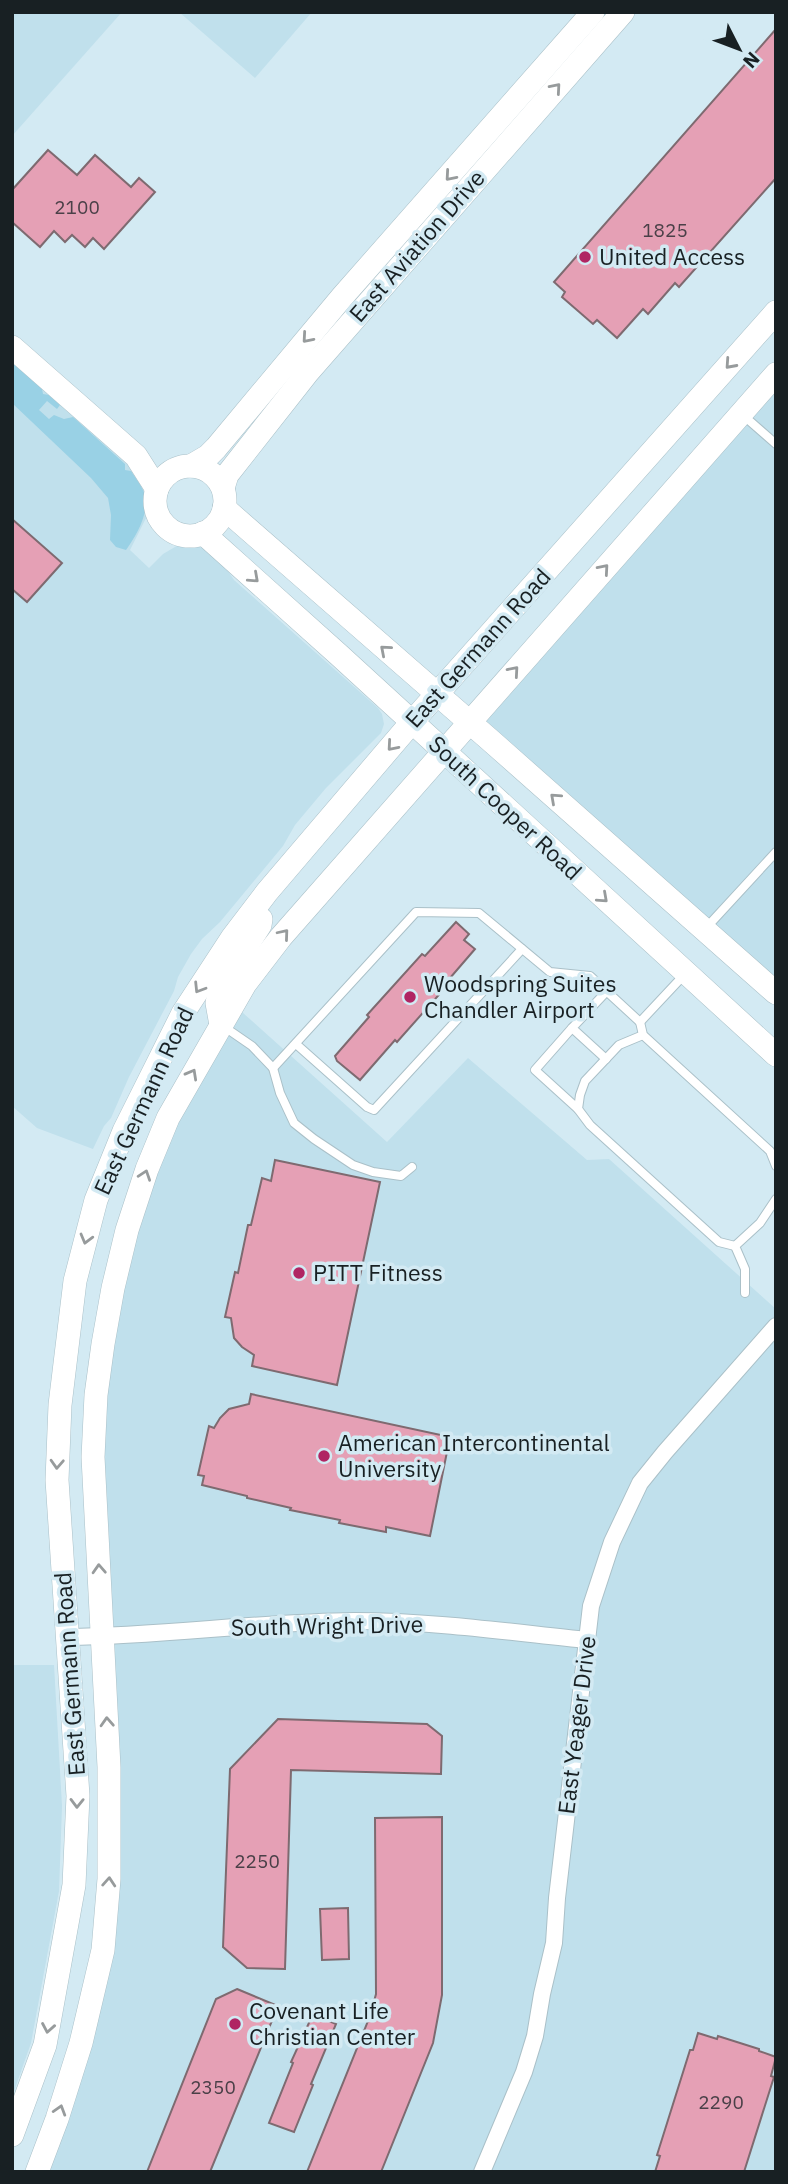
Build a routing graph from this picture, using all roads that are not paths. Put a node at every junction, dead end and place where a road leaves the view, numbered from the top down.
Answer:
1 (593, 12) edge
2 (623, 12) edge
3 (503, 132) junction
4 (776, 313) edge
5 (12, 347) edge
6 (776, 374) edge
7 (742, 413) junction
8 (776, 444) edge
9 (136, 456) junction
10 (183, 468) junction
11 (157, 489) junction
12 (223, 498) junction
13 (203, 533) junction
14 (437, 695) junction
15 (412, 722) junction
16 (470, 723) junction
17 (444, 752) junction
18 (776, 852) edge
19 (267, 892) junction
20 (704, 930) junction
21 (522, 949) junction
22 (685, 973) junction
23 (607, 991) junction
24 (776, 993) edge
25 (640, 1022) junction
26 (220, 1024) junction
27 (572, 1028) junction
28 (643, 1035) junction
29 (296, 1044) junction
30 (776, 1055) edge
31 (606, 1059) junction
32 (273, 1068) junction
33 (578, 1109) junction
34 (776, 1166) edge
35 (412, 1167) dead end
36 (776, 1199) edge
37 (735, 1246) junction
38 (745, 1293) dead end
39 (776, 1326) edge
40 (68, 1637) junction
41 (103, 1637) junction
42 (587, 1640) junction
43 (12, 2135) edge
44 (37, 2172) edge
45 (482, 2172) edge

1 - 3 main road, East Aviation Drive
3 -> 2 main road, East Aviation Drive
3 -> 10 main road, East Aviation Drive
3 - 12 main road, East Aviation Drive
4 -> 14 main road, East Germann Road
5 - 9 main road, South Cooper Road
6 - 7 main road, East Germann Road
7 - 8 lane
16 -> 7 main road, East Germann Road
9 - 10 main road, South Cooper Road
9 - 11 main road, South Cooper Road
10 - 11 main road
10 - 12 main road, South Cooper Road
11 - 13 main road, South Cooper Road
12 - 13 main road
14 -> 12 main road, South Cooper Road
13 -> 15 main road, South Cooper Road
14 - 15 main road, East Germann Road
14 - 16 main road, South Cooper Road
15 - 17 main road, South Cooper Road
15 -> 19 main road, East Germann Road
16 - 17 main road, East Germann Road
20 -> 16 main road, South Cooper Road
17 -> 22 main road, South Cooper Road
26 -> 17 main road, East Germann Road
18 - 20 lane
19 - 26 main road
19 -> 40 main road, East Germann Road
20 - 24 main road, South Cooper Road
21 - 23 lane
21 - 29 lane
21 - 29 lane
22 - 25 lane
22 - 30 main road, South Cooper Road
23 - 25 lane
23 - 27 lane
25 - 28 lane
26 - 32 lane
41 -> 26 main road, East Germann Road
27 - 31 lane
27 - 33 lane
28 - 31 lane
28 - 34 lane
29 - 32 lane
31 - 33 lane
32 - 35 lane
33 - 37 lane
36 - 37 lane
37 - 38 lane
39 - 42 street, East Yeager Drive
40 - 41 street, South Wright Drive
40 -> 43 main road, East Germann Road
41 - 42 street, South Wright Drive
44 -> 41 main road, East Germann Road
42 - 45 street, East Yeager Drive

